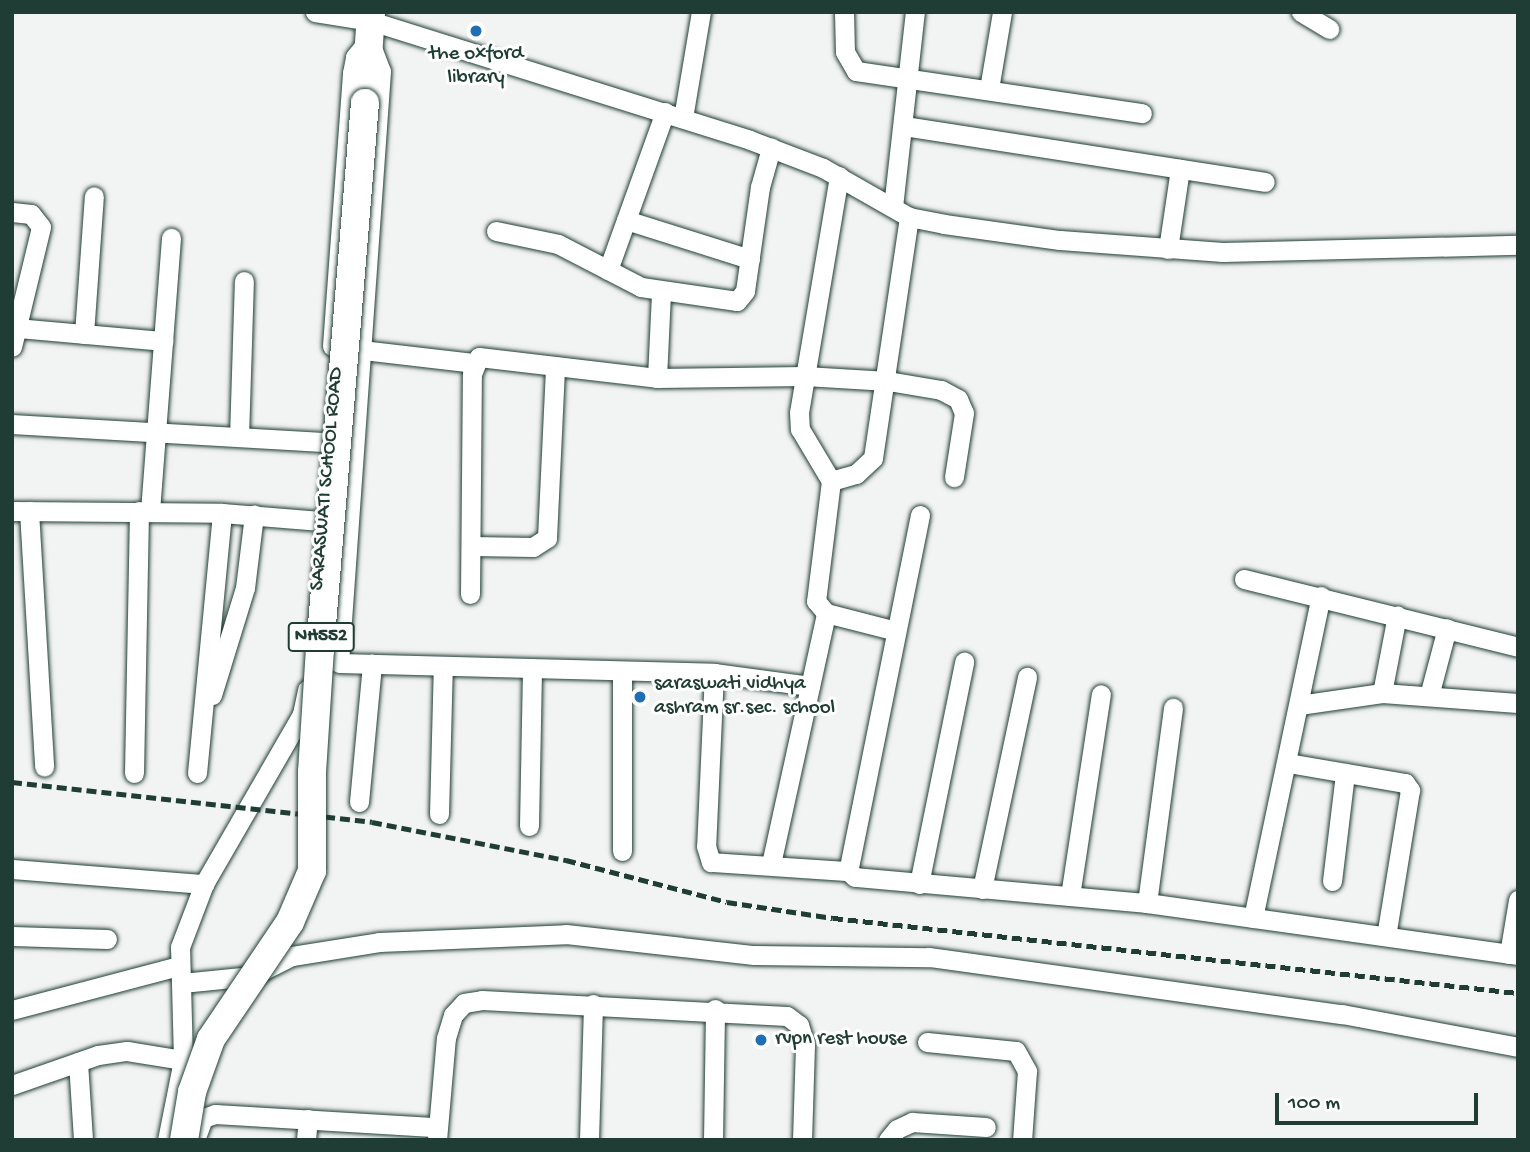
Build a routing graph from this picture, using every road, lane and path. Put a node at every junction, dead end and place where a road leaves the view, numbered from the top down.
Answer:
1 (315, 12) edge
2 (701, 12) edge
3 (844, 12) edge
4 (915, 12) edge
5 (1002, 12) edge
6 (1301, 12) edge
7 (371, 24) edge
8 (1329, 29) dead end
9 (908, 78) junction
10 (989, 89) junction
11 (1142, 113) dead end
12 (674, 115) junction
13 (904, 126) junction
14 (771, 148) junction
15 (1180, 169) junction
16 (839, 176) junction
17 (1265, 182) dead end
18 (94, 195) dead end
19 (12, 212) edge
20 (902, 212) junction
21 (626, 220) junction
22 (496, 231) dead end
23 (171, 237) dead end
24 (1518, 245) edge
25 (1168, 249) junction
26 (750, 259) junction
27 (608, 270) junction
28 (244, 281) dead end
29 (662, 293) junction
30 (83, 334) junction
31 (14, 337) edge
32 (163, 341) junction
33 (362, 350) junction
34 (474, 363) junction
35 (555, 366) junction
36 (805, 376) junction
37 (657, 378) junction
38 (888, 381) junction
39 (12, 425) edge
40 (156, 431) junction
41 (239, 437) junction
42 (326, 442) junction
43 (954, 477) dead end
44 (831, 481) junction
45 (21, 511) edge
46 (144, 511) junction
47 (222, 513) junction
48 (254, 515) junction
49 (920, 515) dead end
50 (321, 521) junction
51 (471, 546) junction
52 (1244, 579) dead end
53 (470, 594) dead end
54 (1321, 596) junction
55 (826, 613) junction
56 (1397, 615) junction
57 (1447, 628) junction
58 (896, 631) junction
59 (1518, 647) edge
60 (964, 662) dead end
61 (372, 664) junction
62 (443, 666) junction
63 (533, 668) junction
64 (622, 671) junction
65 (714, 673) junction
66 (1027, 677) dead end
67 (810, 686) junction
68 (1382, 693) junction
69 (1101, 694) dead end
70 (1429, 696) junction
71 (1518, 703) edge
72 (1299, 705) junction
73 (1172, 708) dead end
74 (202, 714) junction
75 (1288, 762) junction
76 (44, 767) dead end
77 (134, 773) dead end
78 (197, 773) dead end
79 (1345, 773) junction
80 (359, 802) dead end
81 (439, 814) dead end
82 (529, 826) dead end
83 (622, 851) dead end
84 (771, 864) junction
85 (12, 869) edge
86 (848, 871) junction
87 (1332, 881) dead end
88 (204, 884) junction
89 (919, 884) junction
90 (982, 889) junction
91 (1070, 896) junction
92 (1518, 900) edge
93 (1147, 903) junction
94 (1253, 918) junction
95 (12, 936) edge
96 (1386, 936) junction
97 (107, 939) dead end
98 (1514, 954) edge
99 (181, 974) junction
100 (593, 1004) junction
101 (715, 1009) junction
102 (12, 1010) edge
103 (927, 1042) dead end
104 (1518, 1047) edge
105 (183, 1060) junction
106 (78, 1062) junction
107 (12, 1086) edge
108 (308, 1119) junction
109 (986, 1127) dead end
110 (437, 1133) edge
111 (83, 1140) edge
112 (167, 1140) edge
113 (184, 1140) edge
114 (195, 1140) edge
115 (306, 1140) edge
116 (589, 1140) edge
117 (713, 1140) edge
118 (802, 1140) edge
119 (888, 1140) edge
120 (1022, 1140) edge

1 - 7 street
2 - 12 street
3 - 9 street
4 - 9 street
5 - 10 street
6 - 8 street
7 - 12 street
7 - 33 street, SARASWATI SCHOOL ROAD
7 - 42 street
7 - 113 highway, NH552, bridge
9 - 10 street
9 - 13 street
10 - 11 street
12 - 14 street
12 - 21 street
13 - 15 street
13 - 20 street
14 - 16 street
14 - 26 street
15 - 17 street
15 - 25 street
16 - 20 street
16 - 36 street
18 - 30 street
19 - 31 street
20 - 25 street
20 - 38 street
21 - 26 street
21 - 27 street
22 - 27 street
23 - 32 street
24 - 25 street
26 - 29 street
27 - 29 street
28 - 41 street
29 - 37 street
30 - 31 street
30 - 32 street
32 - 40 street
33 - 34 street
33 - 61 street, SARASWATI SCHOOL ROAD
34 - 35 street
34 - 51 street
35 - 37 street
35 - 51 street
36 - 37 street
36 - 38 street
36 - 44 street
38 - 43 street
38 - 44 street
39 - 40 street
40 - 41 street
40 - 46 street
41 - 42 street
42 - 50 street
44 - 55 street
45 - 46 street
45 - 76 street
46 - 47 street
46 - 77 street
47 - 48 street
47 - 74 street
48 - 50 street
48 - 74 street
49 - 58 street
50 - 88 street
51 - 53 street
52 - 54 street
54 - 56 street
54 - 72 street
55 - 58 street
55 - 67 street
56 - 57 street
56 - 68 street
57 - 59 street
57 - 70 street
58 - 86 street
60 - 89 street
61 - 62 street, SARASWATI SCHOOL ROAD
61 - 80 street
62 - 63 street, SARASWATI SCHOOL ROAD
62 - 81 street
63 - 64 street, SARASWATI SCHOOL ROAD
63 - 82 street
64 - 65 street, SARASWATI SCHOOL ROAD
64 - 83 street
65 - 67 street, SARASWATI SCHOOL ROAD
65 - 84 street
66 - 90 street
67 - 84 street
68 - 70 street
68 - 72 street
69 - 91 street
70 - 71 street
72 - 75 street
73 - 93 street
74 - 78 street
75 - 79 street
75 - 94 street
79 - 87 street
79 - 96 street
84 - 86 street
85 - 88 street
86 - 89 street
88 - 99 street
89 - 90 street
90 - 91 street
91 - 93 street
92 - 98 street
93 - 94 street
94 - 96 street
95 - 97 street
96 - 98 street
99 - 102 street
99 - 104 street
99 - 105 street
100 - 101 street
100 - 110 street
100 - 116 street
101 - 117 street
101 - 118 street
103 - 120 street
105 - 106 street
105 - 112 street
106 - 107 street
106 - 111 street
108 - 110 street
108 - 114 street
108 - 115 street
109 - 119 street

